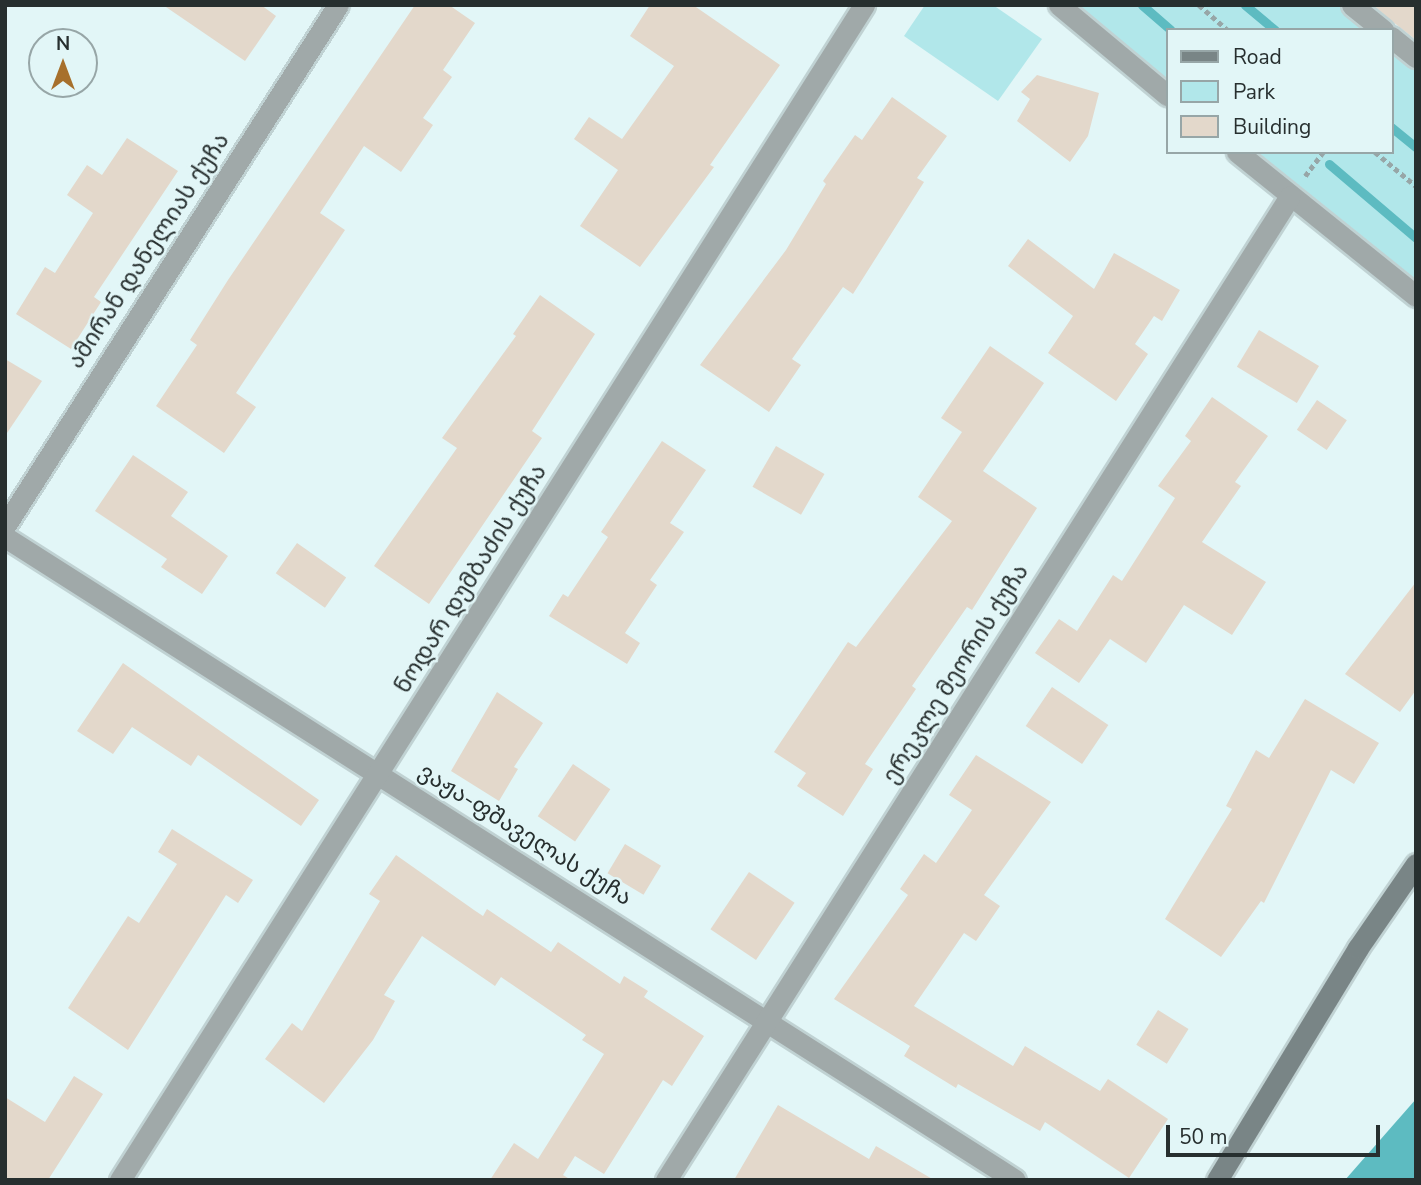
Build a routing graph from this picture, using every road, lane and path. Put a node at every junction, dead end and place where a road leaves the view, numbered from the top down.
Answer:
1 (864, 5) edge
2 (1059, 5) edge
3 (1199, 5) edge
4 (1352, 5) edge
5 (331, 8) edge
6 (1226, 28) edge
7 (1380, 28) edge
8 (1393, 39) edge
9 (1416, 57) edge
10 (1166, 94) edge
11 (1239, 154) edge
12 (1377, 154) edge
13 (1416, 186) edge
14 (1290, 196) junction
15 (1416, 296) edge
16 (5, 526) edge
17 (5, 537) edge
18 (379, 774) junction
19 (1416, 864) edge
20 (767, 1020) junction
21 (120, 1180) edge
22 (666, 1180) edge
23 (1015, 1180) edge
24 (1217, 1180) edge

1 - 18 street, ნოდარ დუმბაძის ქუჩა
2 - 10 street
3 - 6 path
4 - 7 street
5 - 16 street, ამირან დანელიას ქუჩა
8 - 9 street
11 - 14 street
12 - 13 path
14 - 15 street
14 - 20 street, ერეკლე მეორის ქუჩა
17 - 18 street, ვაჟა-ფშაველას ქუჩა
18 - 20 street, ვაჟა-ფშაველას ქუჩა
18 - 21 street, ნოდარ დუმბაძის ქუჩა
19 - 24 street
20 - 22 street, ერეკლე მეორის ქუჩა
20 - 23 street, ვაჟა-ფშაველას ქუჩა

